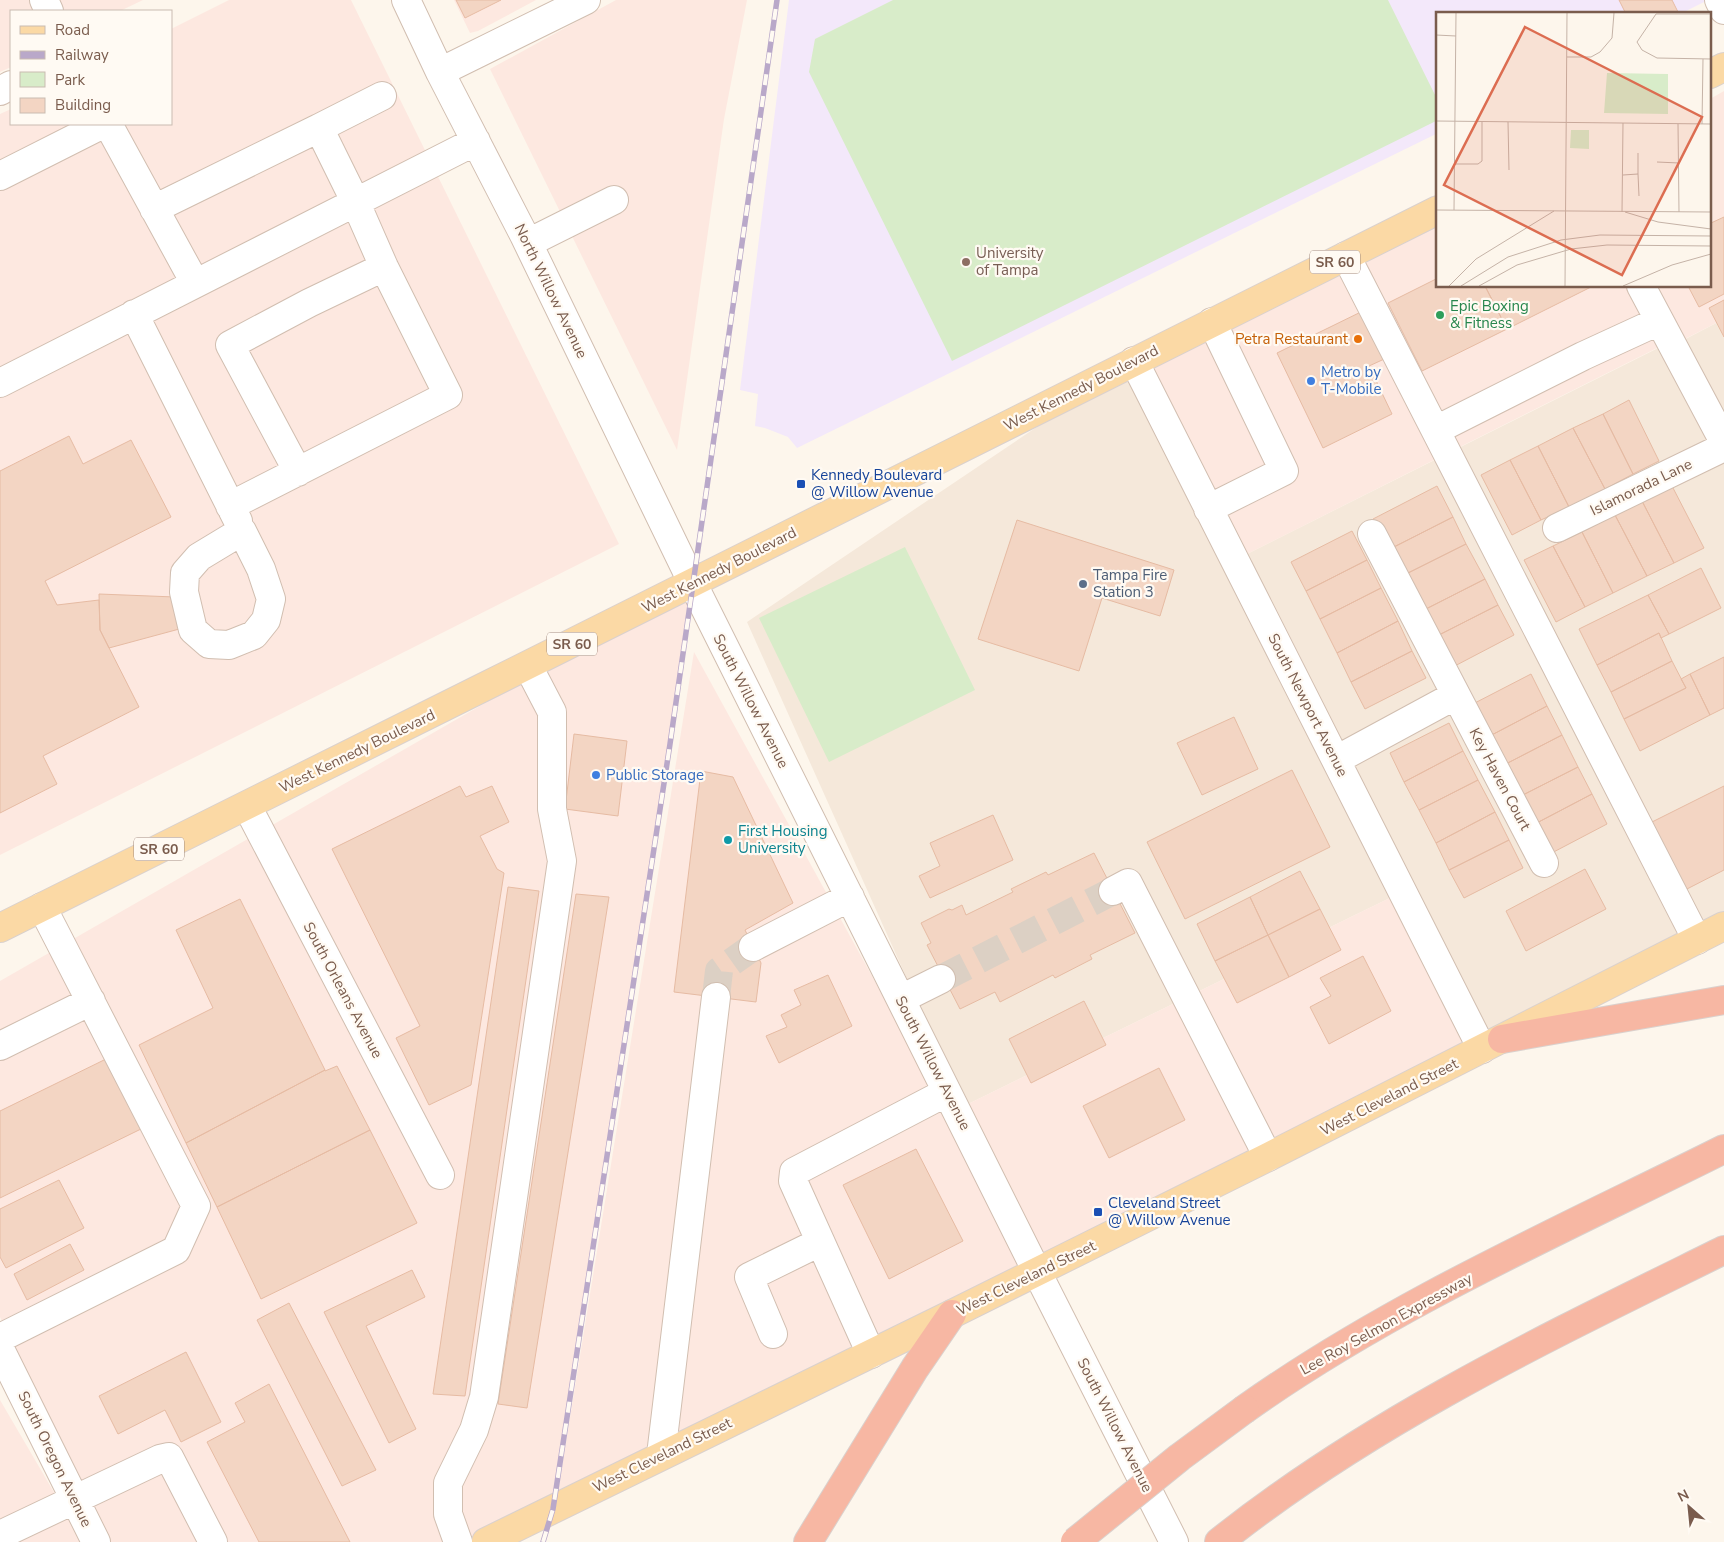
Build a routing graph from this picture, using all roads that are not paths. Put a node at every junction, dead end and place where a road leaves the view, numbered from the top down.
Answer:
1 (406, 0) edge
2 (586, 0) edge
3 (1719, 0) edge
4 (1724, 10) edge
5 (1724, 67) edge
6 (440, 72) junction
7 (1712, 73) edge
8 (382, 96) dead end
9 (101, 125) edge
10 (109, 125) edge
11 (319, 128) junction
12 (476, 141) junction
13 (0, 176) edge
14 (614, 200) dead end
15 (356, 201) junction
16 (154, 209) junction
17 (1436, 211) edge
18 (528, 243) junction
19 (1346, 256) junction
20 (384, 267) junction
21 (195, 284) junction
22 (1642, 288) edge
23 (134, 314) junction
24 (1660, 321) junction
25 (1212, 322) junction
26 (1134, 361) junction
27 (0, 382) edge
28 (1436, 430) junction
29 (1724, 442) edge
30 (1724, 447) edge
31 (298, 472) junction
32 (230, 506) junction
33 (1208, 509) junction
34 (1557, 528) dead end
35 (242, 530) dead end
36 (1372, 534) dead end
37 (693, 584) junction
38 (528, 666) junction
39 (1456, 695) junction
40 (1336, 760) junction
41 (247, 806) junction
42 (1544, 863) dead end
43 (1113, 891) tunnel mouth
44 (850, 898) junction
45 (42, 907) junction
46 (1724, 926) edge
47 (0, 928) edge
48 (1697, 940) junction
49 (753, 947) tunnel mouth
50 (941, 979) tunnel mouth
51 (716, 997) tunnel mouth
52 (901, 999) junction
53 (1724, 1000) edge
54 (91, 1001) junction
55 (1492, 1044) junction
56 (0, 1046) edge
57 (947, 1092) junction
58 (1724, 1149) edge
59 (1268, 1157) junction
60 (440, 1175) dead end
61 (820, 1242) junction
62 (1724, 1250) edge
63 (1037, 1272) junction
64 (952, 1314) junction
65 (773, 1334) dead end
66 (0, 1338) edge
67 (0, 1349) edge
68 (871, 1354) junction
69 (661, 1455) junction
70 (75, 1500) junction
71 (0, 1536) edge
72 (96, 1542) edge
73 (213, 1542) edge
74 (458, 1542) edge
75 (486, 1542) edge
76 (808, 1542) edge
77 (1075, 1542) edge
78 (1174, 1542) edge
79 (1219, 1542) edge

1 - 6 street, North Willow Avenue
2 - 6 street
3 - 4 street
5 - 7 main road
6 - 12 street, North Willow Avenue
8 - 11 street
9 - 13 street
10 - 16 street
11 - 15 street
11 - 16 street
12 - 15 street
12 - 18 street, North Willow Avenue
14 - 18 street
15 - 20 street
15 - 21 street
16 - 21 street
17 - 19 main road, West Kennedy Boulevard / SR 60
18 - 37 street, North Willow Avenue
19 - 25 main road, West Kennedy Boulevard / SR 60
19 - 28 street
20 - 31 street
20 - 31 street
21 - 23 street
22 - 24 street
23 - 27 street
23 - 32 street
24 - 28 street
24 - 29 street
25 - 26 main road, West Kennedy Boulevard / SR 60
25 - 33 street
26 - 33 street, South Newport Avenue
26 - 37 main road, West Kennedy Boulevard / SR 60
28 - 48 street
30 - 34 street, Islamorada Lane
31 - 32 street
32 - 35 street
33 - 40 street, South Newport Avenue
36 - 39 street, Key Haven Court
37 - 38 main road, West Kennedy Boulevard / SR 60
37 - 44 street, South Willow Avenue
38 - 41 main road, West Kennedy Boulevard / SR 60
38 - 74 street
39 - 40 street
39 - 42 street, Key Haven Court
40 - 55 street, South Newport Avenue
41 - 45 main road, West Kennedy Boulevard / SR 60
41 - 60 street, South Orleans Avenue
43 - 59 street
44 - 49 street
44 - 52 street, South Willow Avenue
45 - 47 main road, West Kennedy Boulevard / SR 60
45 - 54 street
46 - 48 main road, West Cleveland Street
48 - 55 main road, West Cleveland Street
50 - 52 street
51 - 69 street
52 - 57 street, South Willow Avenue
53 - 55 highway
54 - 56 street
54 - 66 street
55 - 59 main road, West Cleveland Street
57 - 61 street
57 - 63 street, South Willow Avenue
58 - 77 highway, Lee Roy Selmon Expressway, bridge
59 - 63 main road, West Cleveland Street
61 - 65 street
61 - 68 street
62 - 79 highway
63 - 64 main road, West Cleveland Street
63 - 78 street, South Willow Avenue
64 - 68 main road, West Cleveland Street
64 - 76 highway
67 - 70 street, South Oregon Avenue
68 - 69 main road, West Cleveland Street
69 - 75 main road, West Cleveland Street
70 - 71 street
70 - 72 street, South Oregon Avenue
70 - 73 street

